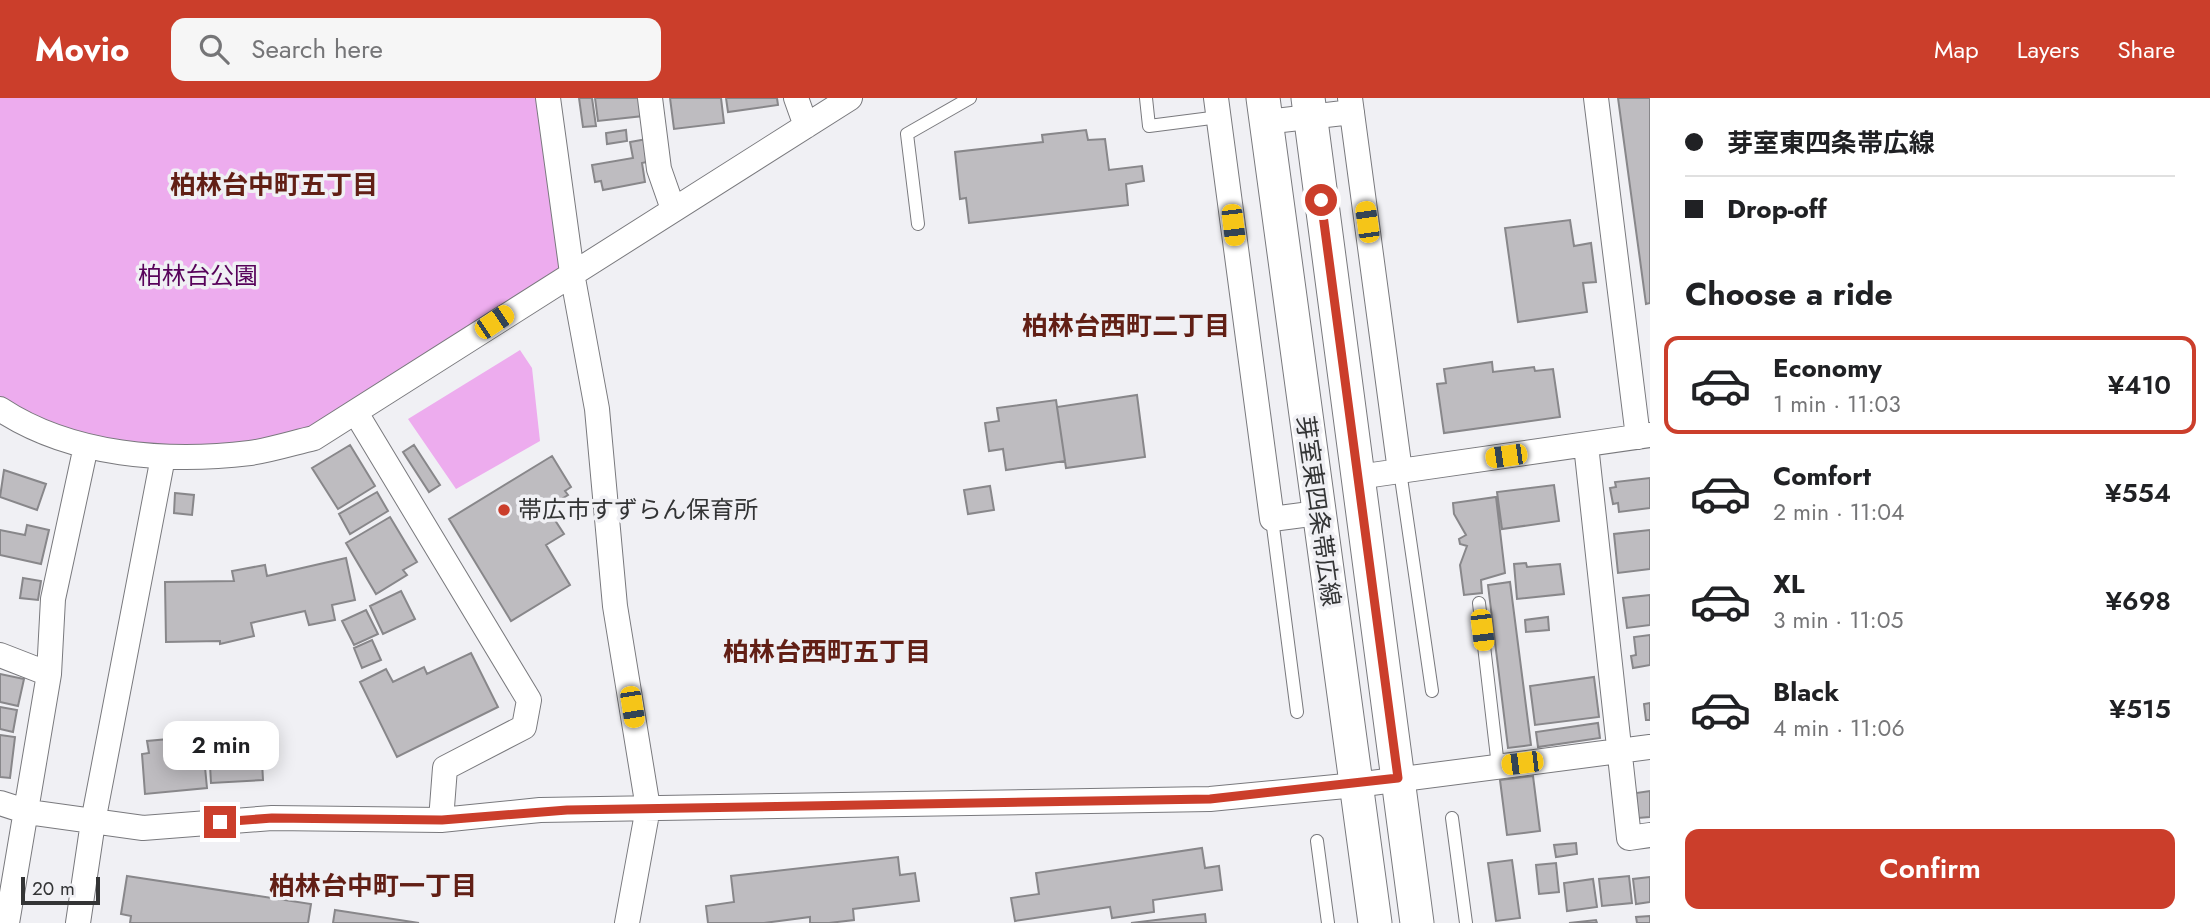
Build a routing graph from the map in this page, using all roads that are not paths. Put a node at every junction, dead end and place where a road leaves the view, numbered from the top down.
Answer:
1 (548, 98) edge
2 (650, 98) edge
3 (796, 98) edge
4 (850, 98) edge
5 (970, 98) edge
6 (1146, 98) edge
7 (1596, 98) edge
8 (1351, 105) edge
9 (1309, 107) edge
10 (1218, 108) edge
11 (1264, 110) edge
12 (806, 126) junction
13 (673, 209) junction
14 (918, 224) dead end
15 (572, 273) junction
16 (0, 409) edge
17 (356, 413) junction
18 (1644, 436) edge
19 (1586, 444) junction
20 (86, 446) junction
21 (163, 457) junction
22 (1400, 471) junction
23 (1358, 477) junction
24 (1318, 513) junction
25 (1272, 519) junction
26 (1479, 603) dead end
27 (0, 655) edge
28 (48, 674) junction
29 (1432, 691) dead end
30 (1297, 712) dead end
31 (1650, 747) edge
32 (1619, 751) junction
33 (1498, 766) junction
34 (1398, 778) junction
35 (1356, 785) junction
36 (0, 803) edge
37 (648, 808) junction
38 (28, 812) junction
39 (1452, 818) dead end
40 (442, 820) junction
41 (93, 822) junction
42 (1650, 835) edge
43 (1317, 841) dead end
44 (7, 923) edge
45 (78, 923) edge
46 (627, 923) edge
47 (1328, 923) edge
48 (1375, 923) edge
49 (1417, 923) edge
50 (1466, 923) edge

1 - 15 street
2 - 13 street
3 - 12 street
4 - 12 street
5 - 14 lane
6 - 10 lane
7 - 18 street
8 - 9 street
8 - 22 street
9 - 11 street
9 - 23 main road, 芽室東四条帯広線
10 - 25 street
11 - 24 main road, 芽室東四条帯広線
12 - 13 street
13 - 15 street
15 - 17 street
15 - 37 street
16 - 20 street
17 - 21 street
17 - 40 street
18 - 19 street
19 - 22 street
19 - 32 street
20 - 21 street
20 - 28 street
21 - 41 street
22 - 23 street
22 - 29 lane
23 - 34 main road, 芽室東四条帯広線
24 - 25 street
24 - 35 main road, 芽室東四条帯広線
25 - 30 lane
26 - 33 lane
27 - 28 street
28 - 38 street
31 - 32 street
32 - 33 street
32 - 42 street
33 - 34 street
34 - 35 street
34 - 49 main road, 芽室東四条帯広線
35 - 37 street
35 - 48 main road, 芽室東四条帯広線
36 - 38 street
37 - 40 street
37 - 46 street
38 - 41 street
38 - 44 street
39 - 50 lane
40 - 41 street
41 - 45 street
43 - 47 lane

